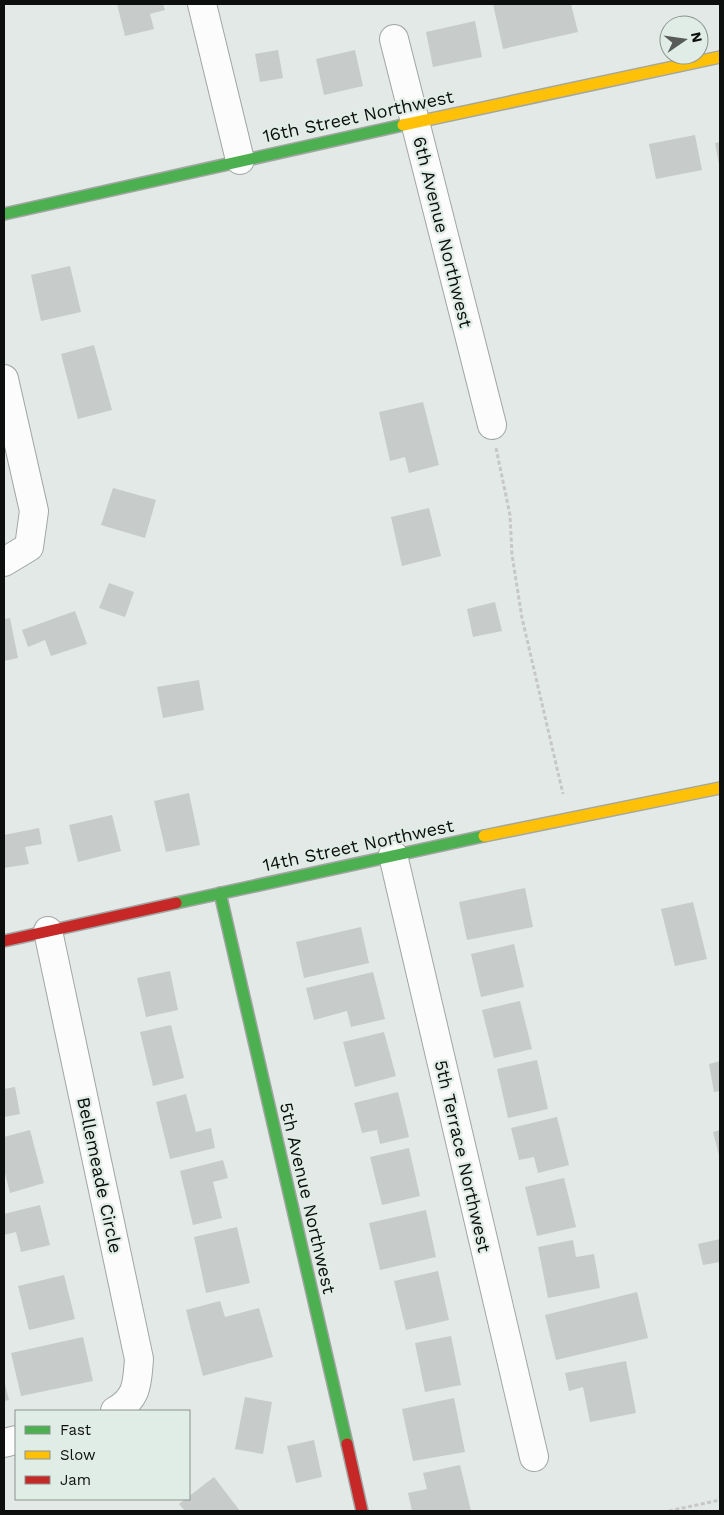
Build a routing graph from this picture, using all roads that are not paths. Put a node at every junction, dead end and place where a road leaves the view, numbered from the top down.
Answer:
1 (202, 4) edge
2 (394, 39) dead end
3 (720, 58) edge
4 (415, 122) junction
5 (240, 160) junction
6 (4, 214) edge
7 (4, 378) edge
8 (492, 425) road end
9 (4, 562) edge
10 (720, 788) edge
11 (393, 855) junction
12 (220, 893) junction
13 (48, 931) junction
14 (4, 941) edge
15 (117, 1410) edge
16 (534, 1457) dead end
17 (362, 1511) edge

1 - 5 street
2 - 4 street, 6th Avenue Northwest
3 - 4 street, 16th Street Northwest
4 - 5 street, 16th Street Northwest
4 - 8 street, 6th Avenue Northwest
5 - 6 street, 16th Street Northwest
7 - 9 street
10 - 11 street, 14th Street Northwest
11 - 12 street, 14th Street Northwest
11 - 16 street, 5th Terrace Northwest
12 - 13 street, 14th Street Northwest
12 - 17 street, 5th Avenue Northwest
13 - 14 street, 14th Street Northwest
13 - 15 street, Bellemeade Circle

